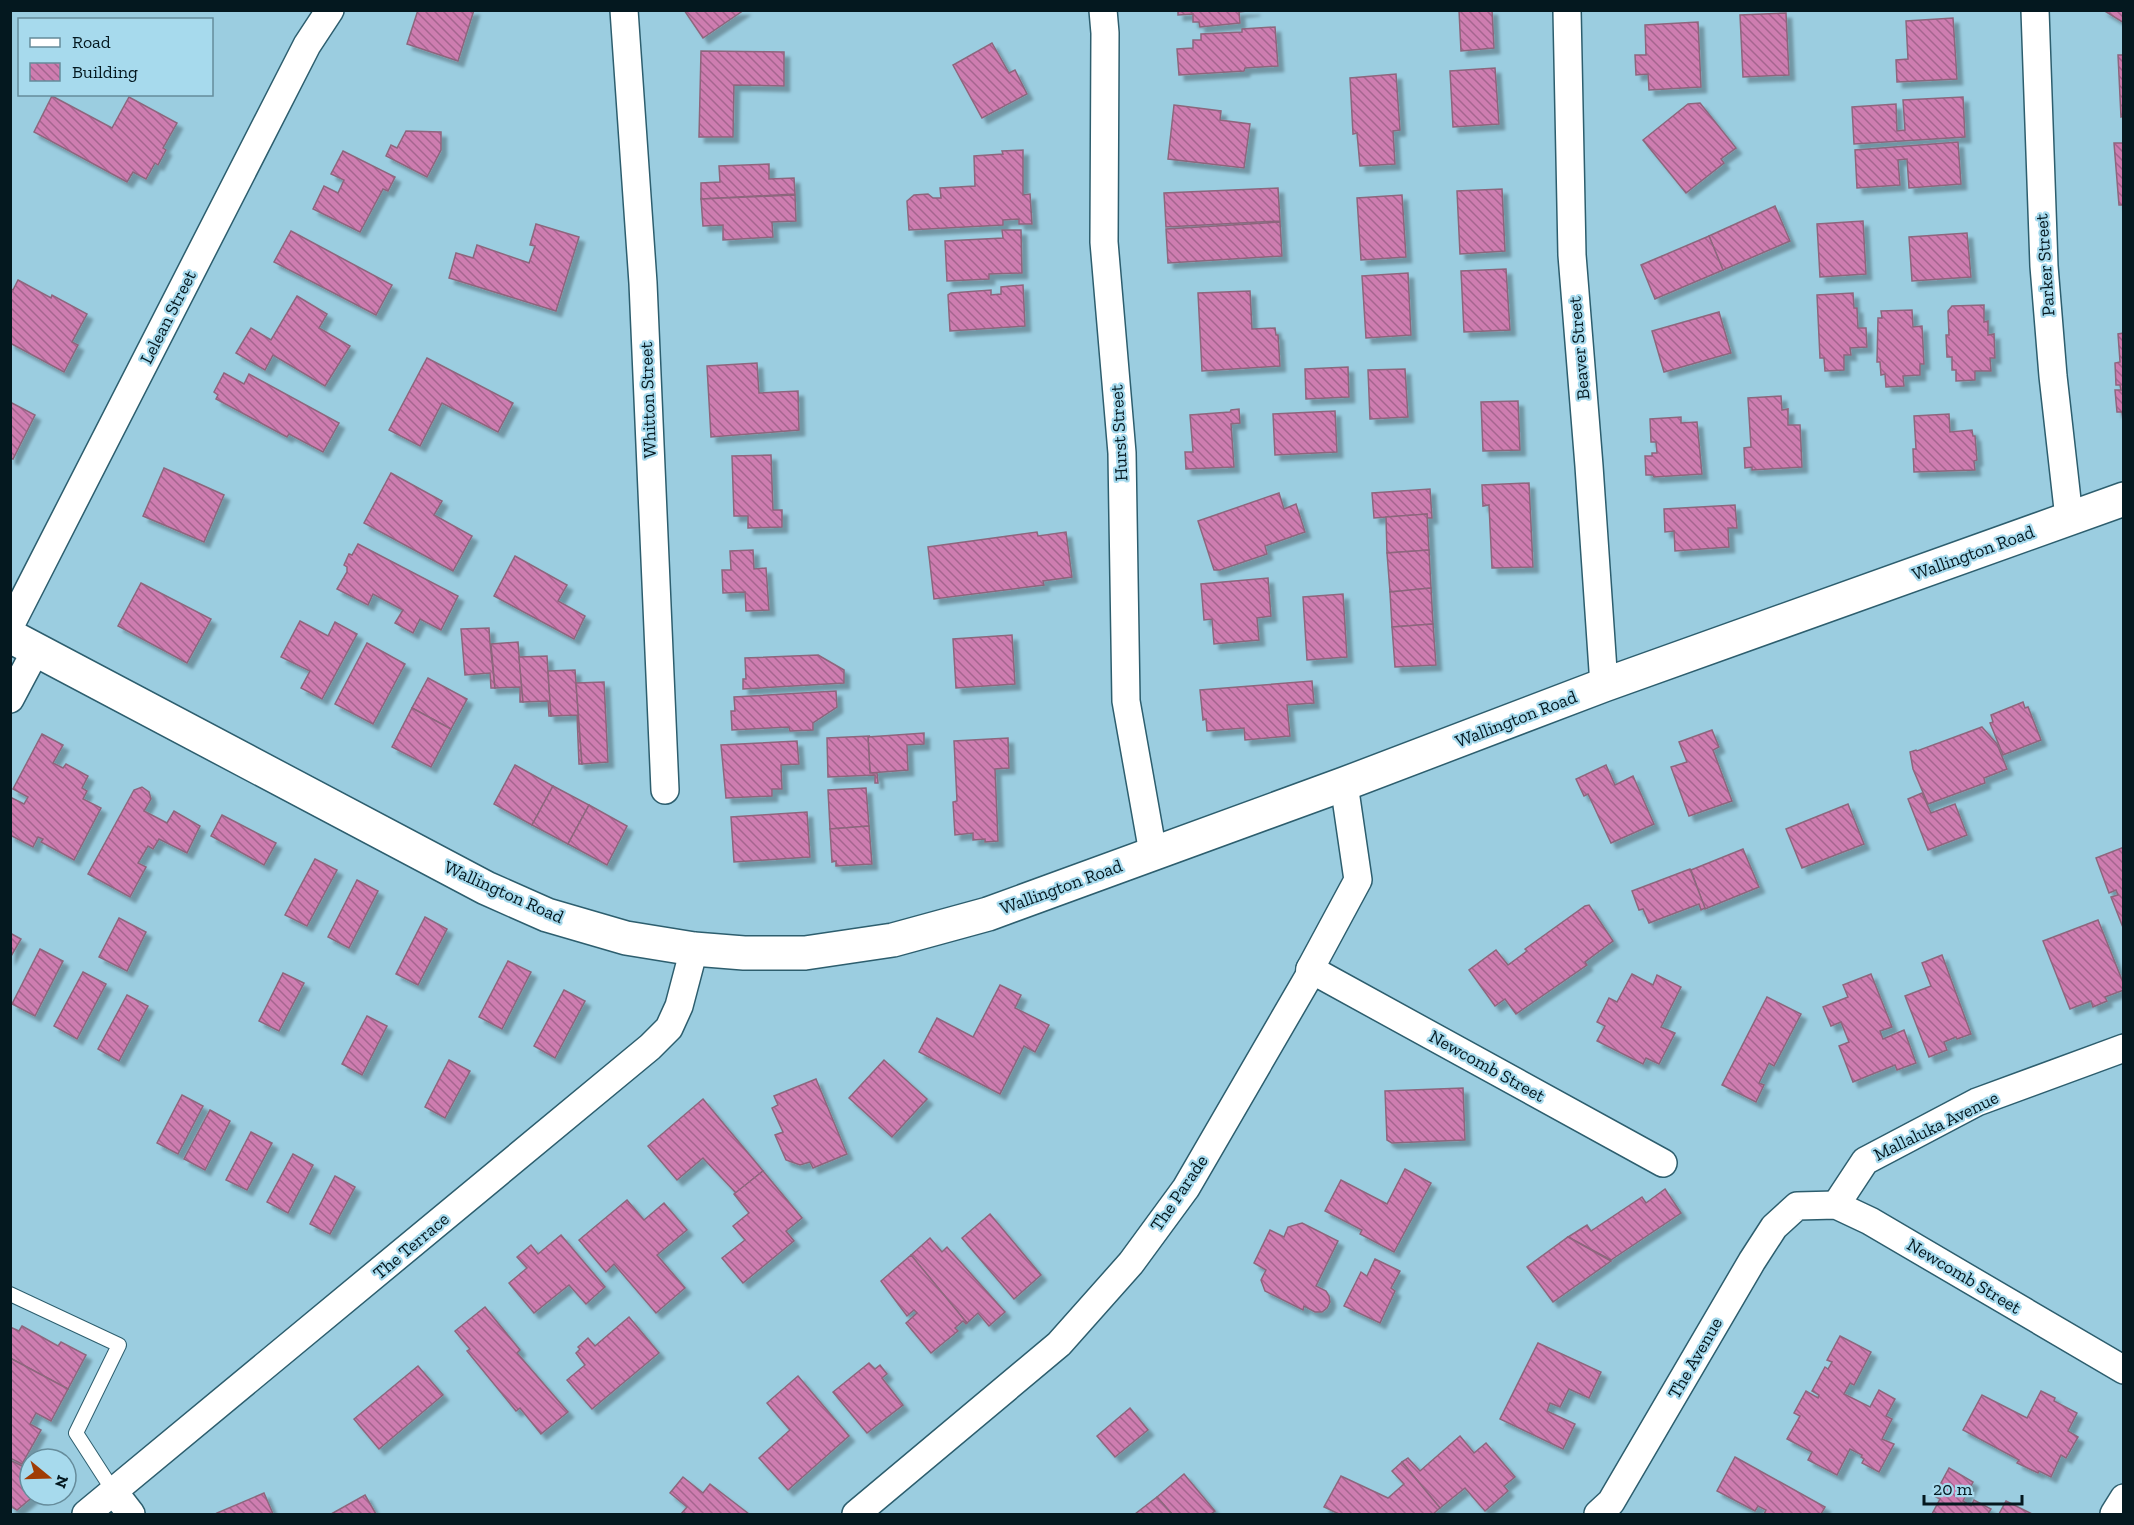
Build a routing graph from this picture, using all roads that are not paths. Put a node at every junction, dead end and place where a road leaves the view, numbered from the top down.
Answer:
1 (330, 10) edge
2 (624, 10) edge
3 (1102, 10) edge
4 (1567, 10) edge
5 (2035, 10) edge
6 (2124, 499) edge
7 (2069, 518) junction
8 (10, 626) edge
9 (23, 643) edge
10 (1604, 685) junction
11 (10, 699) edge
12 (1344, 784) junction
13 (665, 790) dead end
14 (1153, 853) junction
15 (694, 948) junction
16 (1310, 969) junction
17 (2124, 1048) edge
18 (1663, 1163) dead end
19 (1836, 1205) junction
20 (1797, 1206) joint
21 (10, 1294) edge
22 (2124, 1370) edge
23 (114, 1492) junction
24 (2124, 1498) edge
25 (86, 1515) edge
26 (131, 1515) edge
27 (856, 1515) edge
28 (1598, 1515) edge
29 (2114, 1515) edge

1 - 8 street, Lelean Street
2 - 13 street, Whitton Street
3 - 14 street, Hurst Street
4 - 10 street, Beaver Street
5 - 7 street, Parker Street
6 - 7 street, Wallington Road
7 - 10 street, Wallington Road
9 - 11 street
9 - 15 street, Wallington Road
10 - 12 street, Wallington Road
12 - 14 street, Wallington Road
12 - 16 street, The Parade
14 - 15 street, Wallington Road
15 - 23 street, The Terrace
16 - 18 street, Newcomb Street
16 - 27 street, The Parade
17 - 19 street, Mallaluka Avenue
19 - 20 street, Newcomb Street
19 - 22 street, Newcomb Street
20 - 28 street, The Avenue
21 - 23 lane
23 - 25 street, The Terrace
23 - 26 street
24 - 29 street

